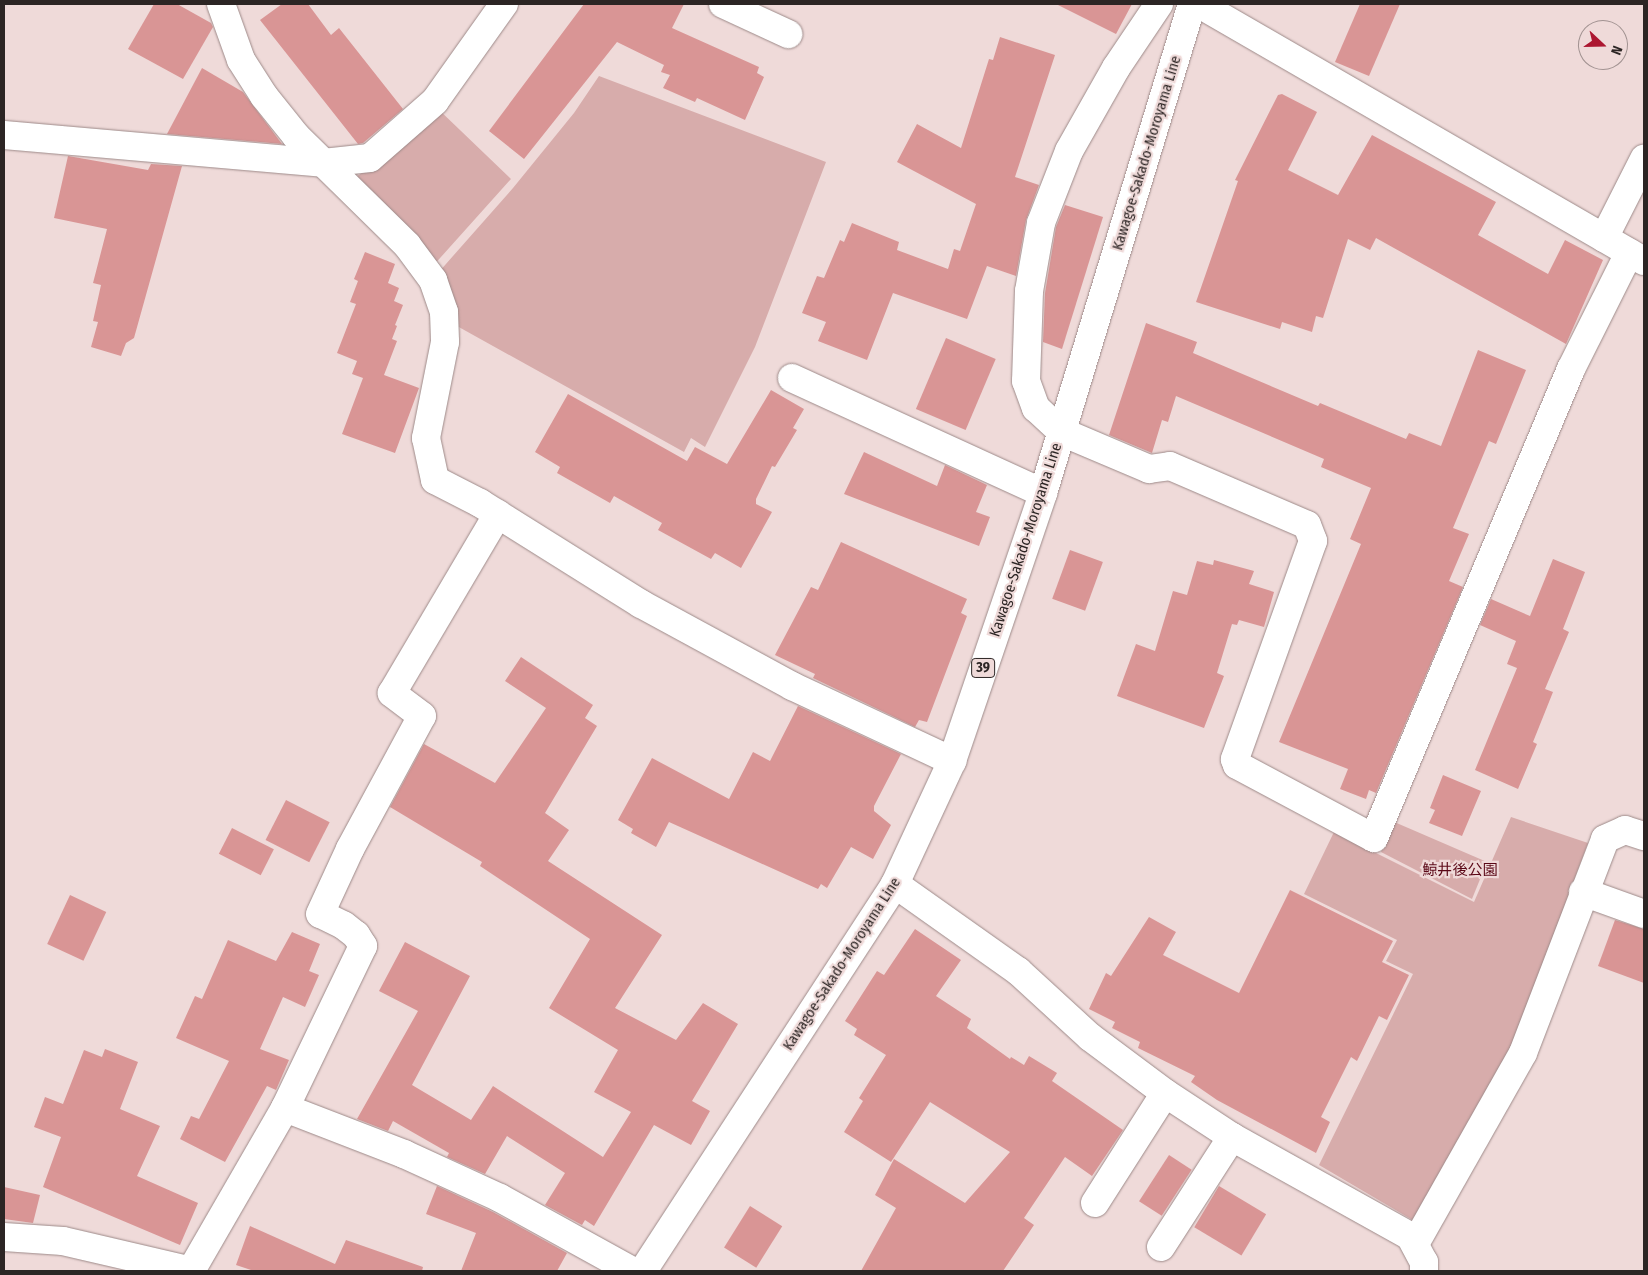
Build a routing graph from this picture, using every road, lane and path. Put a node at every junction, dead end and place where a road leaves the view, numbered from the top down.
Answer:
1 (221, 4) edge
2 (504, 4) edge
3 (723, 4) edge
4 (1159, 4) edge
5 (1192, 4) edge
6 (1199, 4) edge
7 (788, 34) dead end
8 (4, 138) edge
9 (1644, 159) edge
10 (323, 163) junction
11 (1604, 238) junction
12 (1637, 257) edge
13 (792, 378) dead end
14 (1062, 432) junction
15 (1043, 493) junction
16 (498, 514) junction
17 (952, 761) junction
18 (1644, 836) edge
19 (896, 884) junction
20 (1584, 892) junction
21 (1644, 914) edge
22 (1165, 1093) junction
23 (285, 1108) junction
24 (1232, 1137) junction
25 (1095, 1203) dead end
26 (4, 1237) edge
27 (1415, 1244) junction
28 (1161, 1247) dead end
29 (191, 1271) edge
30 (632, 1271) edge
31 (643, 1271) edge
32 (1424, 1271) edge

1 - 10 street
2 - 10 street
3 - 7 street
4 - 14 street
5 - 14 street, Kawagoe-Sakado-Moroyama Line / 39
6 - 11 street
8 - 10 street
9 - 11 street
10 - 16 street
11 - 12 street
12 - 14 street
13 - 15 street
14 - 15 street, Kawagoe-Sakado-Moroyama Line / 39
15 - 17 street, Kawagoe-Sakado-Moroyama Line / 39
16 - 17 street
16 - 23 street
17 - 19 street, Kawagoe-Sakado-Moroyama Line / 39
18 - 20 street
19 - 22 street
19 - 31 street, Kawagoe-Sakado-Moroyama Line / 39
20 - 21 street
20 - 27 street
22 - 24 street
22 - 25 street
23 - 29 street
23 - 30 street
24 - 27 street
24 - 28 street
26 - 29 street
27 - 32 street

